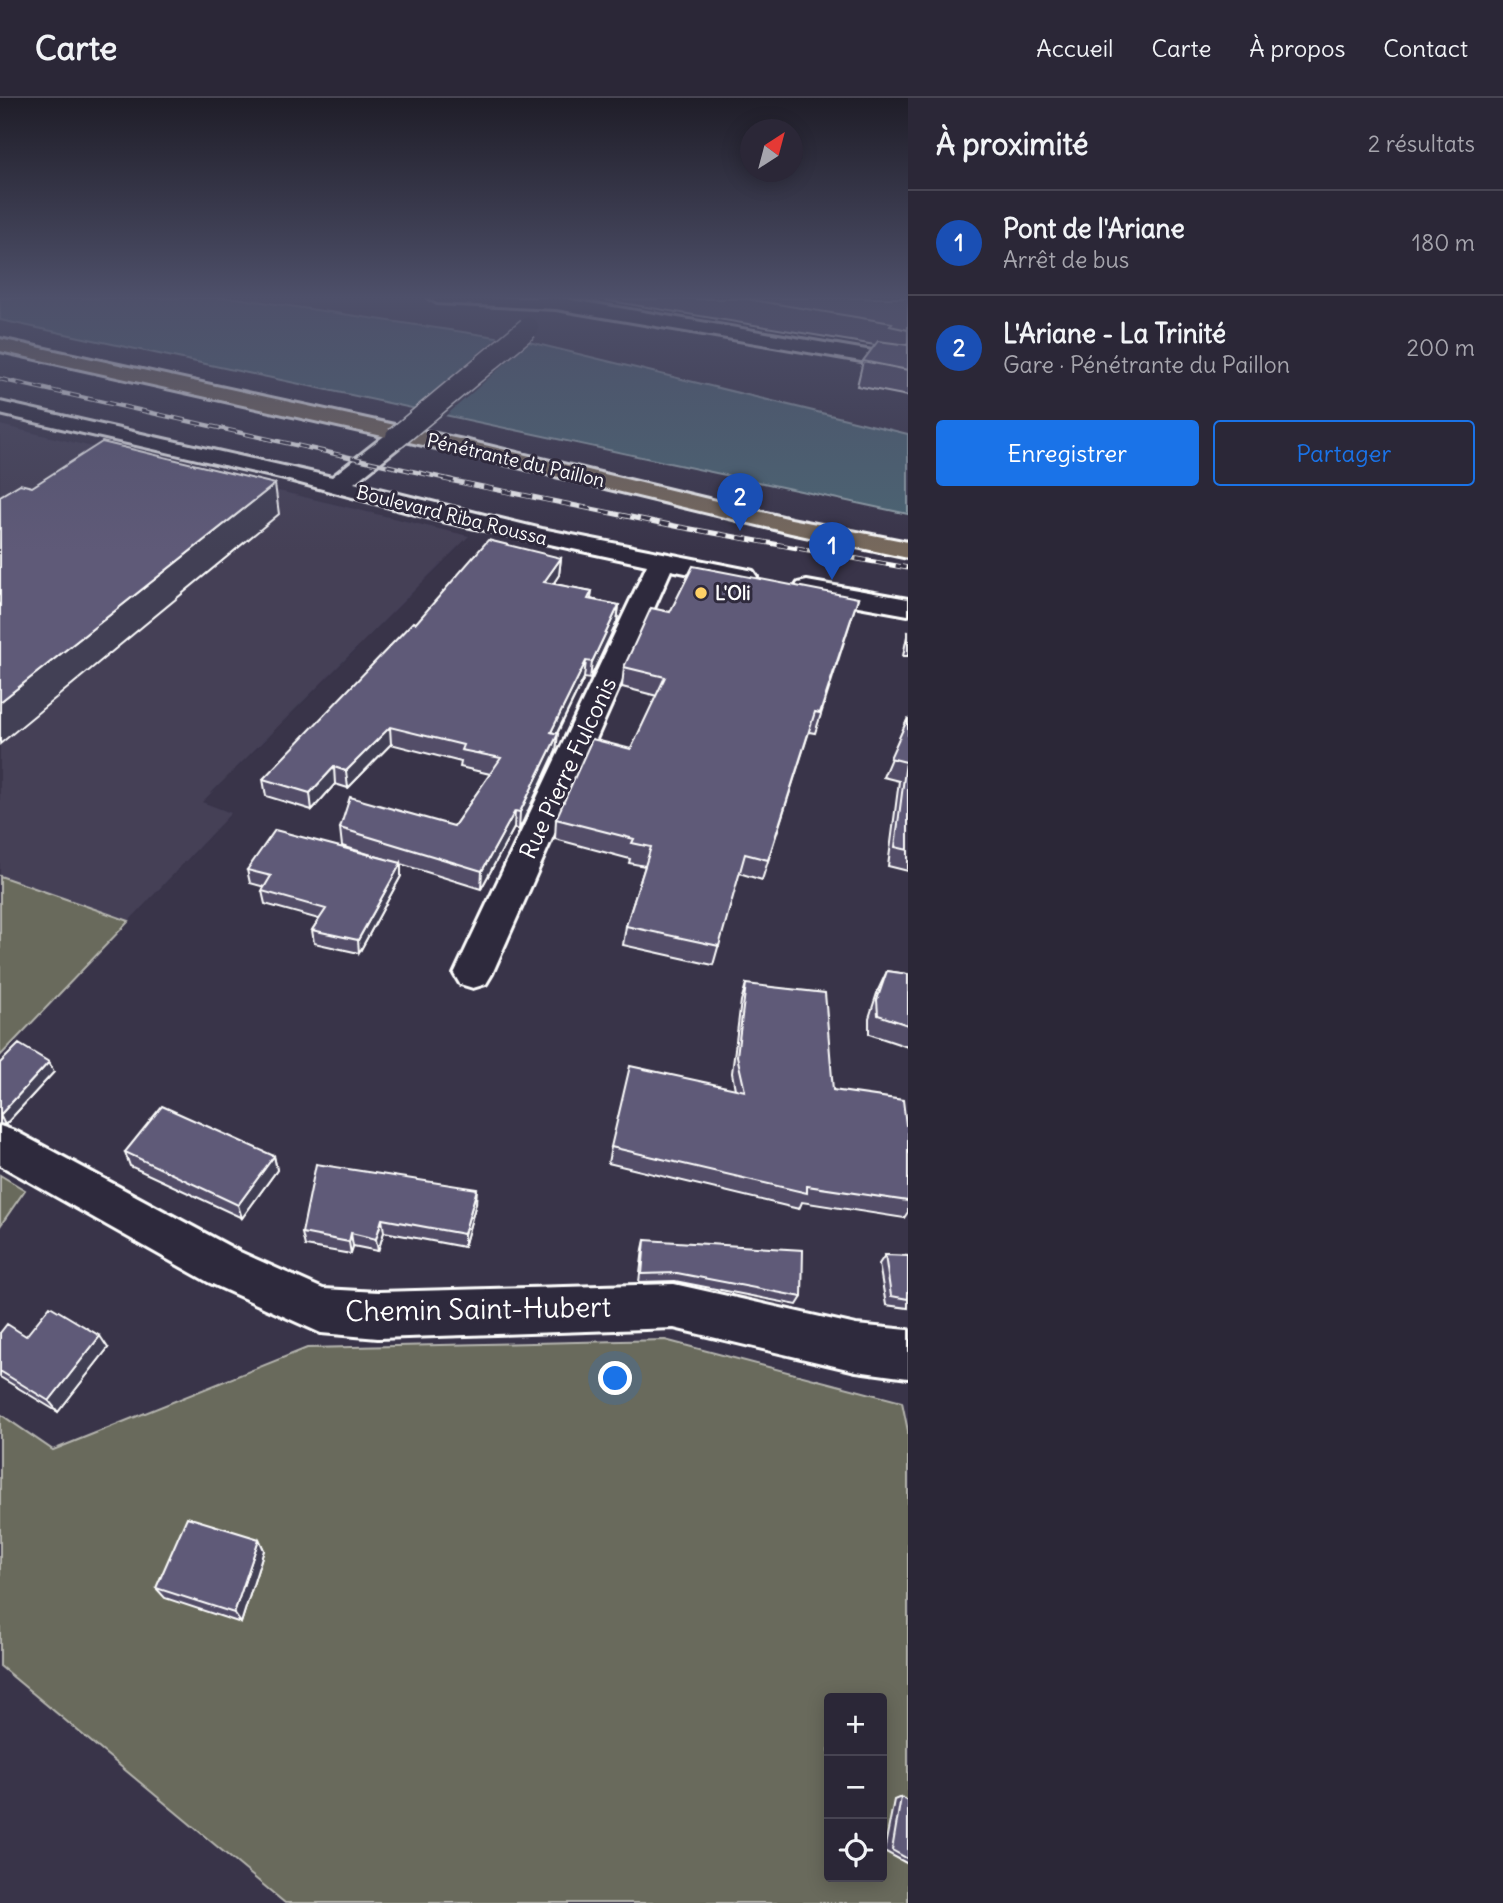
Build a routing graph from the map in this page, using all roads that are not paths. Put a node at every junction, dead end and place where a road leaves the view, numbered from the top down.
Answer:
1 (169, 382) edge
2 (220, 382) edge
3 (463, 382) edge
4 (0, 408) edge
5 (337, 486) junction
6 (908, 535) edge
7 (908, 550) edge
8 (662, 561) junction
9 (908, 607) edge
10 (473, 974) dead end
11 (0, 1144) edge
12 (908, 1354) edge

1 - 7 main road, Pénétrante du Paillon
2 - 6 main road, Pénétrante du Paillon
3 - 5 street, bridge
4 - 5 street, Boulevard Riba Roussa
5 - 8 street, Boulevard Riba Roussa
8 - 9 street, Boulevard Riba Roussa
8 - 10 street, Rue Pierre Fulconis
11 - 12 street, Chemin Saint-Hubert

